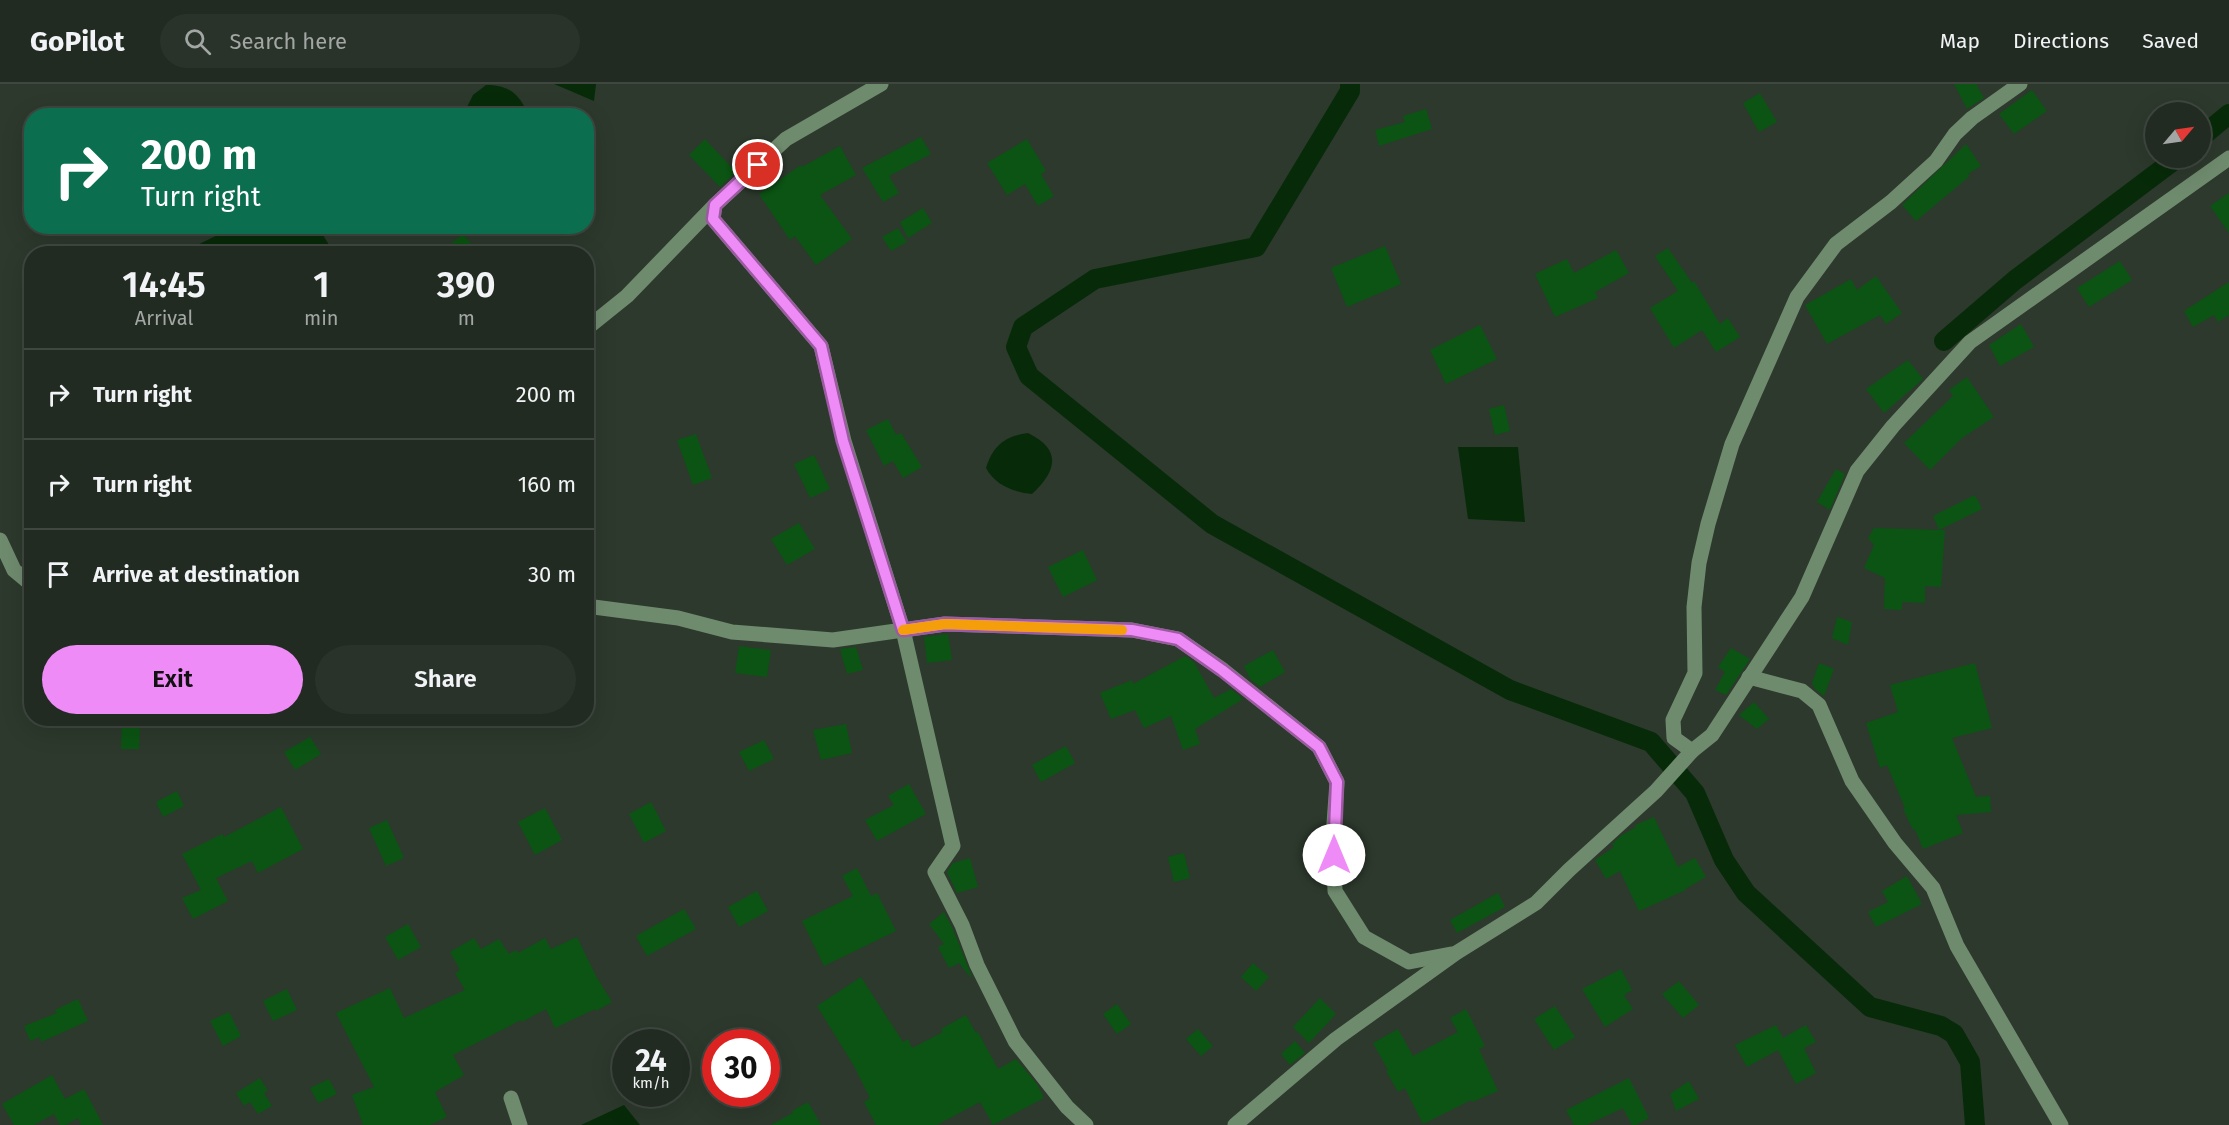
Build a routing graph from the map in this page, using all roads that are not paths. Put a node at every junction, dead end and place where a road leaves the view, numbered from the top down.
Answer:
1 (881, 84) edge
2 (2020, 84) edge
3 (2229, 158) edge
4 (715, 205) junction
5 (594, 323) edge
6 (0, 540) edge
7 (24, 578) edge
8 (594, 607) edge
9 (903, 630) junction
10 (1749, 677) junction
11 (1692, 751) junction
12 (1456, 952) junction
13 (511, 1098) dead end
14 (520, 1125) edge
15 (1086, 1125) edge
16 (1235, 1125) edge
17 (2061, 1125) edge

1 - 4 street
2 - 11 street
3 - 10 street
4 - 5 street
4 - 9 street
6 - 7 street
8 - 9 street
9 - 12 street
9 - 15 street
10 - 11 street
10 - 17 street
11 - 12 street
12 - 16 street
13 - 14 street

